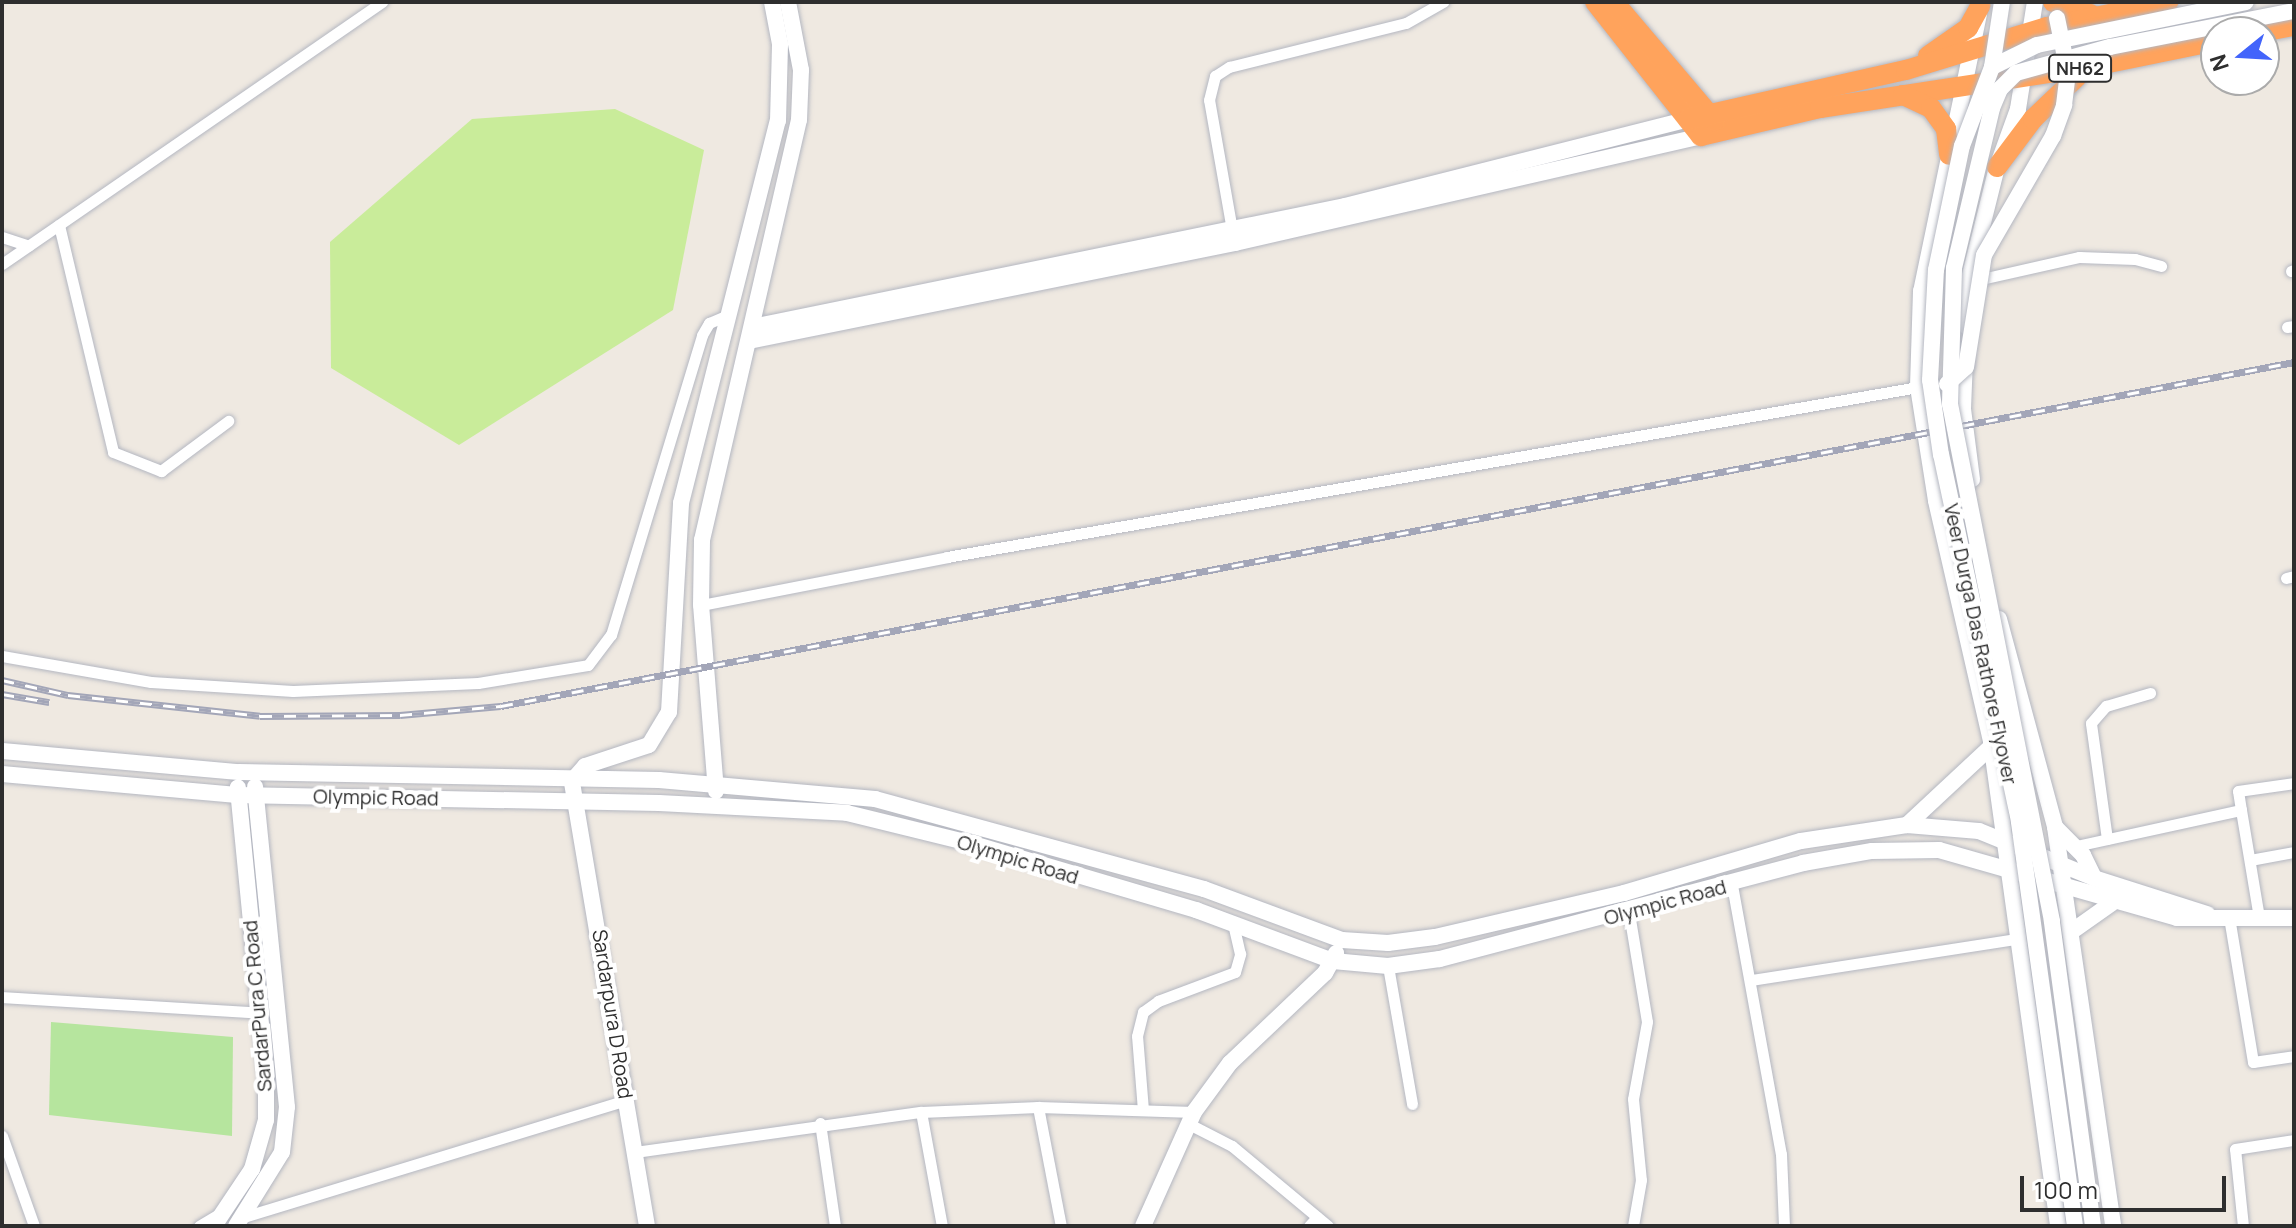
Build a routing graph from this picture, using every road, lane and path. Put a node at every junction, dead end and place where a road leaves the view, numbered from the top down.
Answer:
1 (382, 2) edge
2 (772, 2) edge
3 (788, 2) edge
4 (1443, 2) edge
5 (1610, 2) edge
6 (2002, 2) edge
7 (2035, 2) edge
8 (2052, 2) edge
9 (2168, 2) edge
10 (2246, 2) edge
11 (1985, 3) edge
12 (2294, 11) edge
13 (2098, 16) junction
14 (2030, 32) junction
15 (2200, 44) edge
16 (1971, 50) junction
17 (1992, 67) junction
18 (2089, 67) junction
19 (1900, 72) junction
20 (2023, 77) junction
21 (1964, 86) junction
22 (1901, 94) junction
23 (1698, 117) junction
24 (1723, 130) junction
25 (1701, 136) junction
26 (1949, 155) junction
27 (1997, 167) junction
28 (59, 225) junction
29 (1232, 230) junction
30 (2, 237) edge
31 (29, 246) junction
32 (2, 264) edge
33 (2161, 266) dead end
34 (1968, 283) junction
35 (1921, 291) junction
36 (736, 294) junction
37 (757, 301) junction
38 (730, 314) junction
39 (750, 334) junction
40 (1947, 384) junction
41 (1918, 387) junction
42 (228, 421) dead end
43 (701, 605) junction
44 (2, 656) edge
45 (2150, 693) dead end
46 (2031, 740) junction
47 (1991, 742) junction
48 (2, 751) edge
49 (247, 773) junction
50 (2, 774) edge
51 (572, 781) junction
52 (2294, 783) edge
53 (715, 784) junction
54 (237, 795) junction
55 (255, 796) junction
56 (573, 804) junction
57 (715, 805) junction
58 (847, 805) junction
59 (2241, 810) junction
60 (1907, 825) junction
61 (2055, 827) junction
62 (2004, 839) junction
63 (2107, 839) junction
64 (2076, 846) junction
65 (2294, 852) edge
66 (2250, 860) junction
67 (2060, 864) junction
68 (2007, 871) junction
69 (2094, 878) junction
70 (1732, 885) junction
71 (2063, 885) junction
72 (2112, 903) junction
73 (1629, 913) junction
74 (2223, 917) junction
75 (2259, 918) junction
76 (2294, 918) edge
77 (1234, 927) junction
78 (2071, 932) junction
79 (2016, 939) junction
80 (1342, 940) junction
81 (1333, 961) junction
82 (1388, 966) junction
83 (1751, 980) junction
84 (2, 997) edge
85 (260, 1013) junction
86 (2294, 1056) edge
87 (627, 1100) junction
88 (1412, 1104) dead end
89 (1038, 1107) junction
90 (1143, 1110) junction
91 (921, 1112) junction
92 (1191, 1118) junction
93 (820, 1123) junction
94 (2, 1136) edge
95 (2294, 1140) edge
96 (635, 1152) junction
97 (224, 1211) junction
98 (1313, 1222) edge
99 (238, 1224) edge
100 (34, 1226) edge
101 (199, 1226) edge
102 (214, 1226) edge
103 (647, 1226) edge
104 (835, 1226) edge
105 (942, 1226) edge
106 (1061, 1226) edge
107 (1143, 1226) edge
108 (1328, 1226) edge
109 (1633, 1226) edge
110 (1784, 1226) edge
111 (2058, 1226) edge
112 (2075, 1226) edge
113 (2093, 1226) edge
114 (2113, 1226) edge
115 (2243, 1226) edge

1 - 28 street
2 - 36 street
3 - 37 street
4 - 29 street
5 - 23 highway
6 - 17 street, Veer Durga Das Rathore Flyover, bridge
7 - 14 street
8 - 13 highway
8 - 40 street, bridge
9 - 13 highway, NH62
10 - 17 street, bridge
11 - 16 street
11 - 19 highway
12 - 40 street, Veer Durga Das Rathore Flyover, bridge
13 - 14 highway, NH62
14 - 16 highway, NH62
14 - 20 street
15 - 18 highway, NH62
16 - 19 highway, NH62
16 - 21 street
17 - 112 street, Veer Durga Das Rathore Flyover, bridge
18 - 20 highway, NH62
18 - 27 highway
19 - 23 highway, NH62
20 - 21 highway, NH62
20 - 27 street
21 - 22 highway, NH62
21 - 26 street
22 - 24 highway, NH62
22 - 26 highway
23 - 24 highway
23 - 25 highway
23 - 29 street
24 - 25 highway, NH62
25 - 39 street
26 - 27 street
26 - 35 street
27 - 34 street
28 - 31 street
28 - 42 street
29 - 39 street
30 - 31 street
31 - 32 street
33 - 34 street
34 - 35 street
34 - 46 street
35 - 41 street
36 - 37 street
36 - 38 street
37 - 39 street
38 - 44 street
38 - 51 street
39 - 43 street
40 - 113 street, Veer Durga Das Rathore Flyover, bridge
41 - 43 street
41 - 47 street
43 - 53 street
45 - 63 street
46 - 47 street
46 - 61 street
47 - 60 street
47 - 62 street
48 - 49 street, Olympic Road
49 - 51 street, Olympic Road
49 - 54 street, SardarPura C Road
49 - 55 street, SardarPura C Road
50 - 54 street, Olympic Road
51 - 53 street, Olympic Road
51 - 56 street, Sardarpura D Road
52 - 59 street
53 - 57 street
53 - 58 street, Olympic Road
54 - 55 street, Olympic Road
54 - 85 street, SardarPura C Road
55 - 56 street, Olympic Road
55 - 99 street, SardarPura C Road
56 - 57 street, Olympic Road
56 - 87 street, Sardarpura D Road
57 - 58 street, Olympic Road
58 - 77 street, Olympic Road
58 - 80 street, Olympic Road
59 - 63 street
59 - 66 street
60 - 62 street, Olympic Road
60 - 80 street, Olympic Road
61 - 64 street
61 - 67 street
62 - 67 street, Olympic Road
62 - 68 street
63 - 64 street
64 - 69 street
65 - 66 street
66 - 75 street
67 - 69 street, Olympic Road
67 - 71 street
68 - 70 street, Olympic Road
68 - 71 street, Olympic Road
68 - 79 street
69 - 74 street, Olympic Road
70 - 73 street, Olympic Road
70 - 83 street
71 - 72 street, Olympic Road
71 - 78 street
72 - 74 street, Olympic Road
72 - 78 street
73 - 82 street, Olympic Road
73 - 109 street
74 - 75 street
74 - 86 street
75 - 76 street
77 - 81 street, Olympic Road
77 - 90 street
78 - 114 street
79 - 83 street
79 - 111 street
80 - 81 street
81 - 82 street, Olympic Road
81 - 92 street
82 - 88 street
83 - 110 street
84 - 85 street
85 - 97 street, SardarPura C Road
87 - 96 street, Sardarpura D Road
87 - 99 street
89 - 90 street
89 - 91 street
89 - 106 street
90 - 92 street
91 - 93 street
91 - 105 street
92 - 98 street
92 - 107 street
93 - 96 street
93 - 104 street
94 - 100 street
95 - 115 street
96 - 103 street, Sardarpura D Road
97 - 99 street
97 - 101 street
97 - 102 street, SardarPura C Road
98 - 108 street

